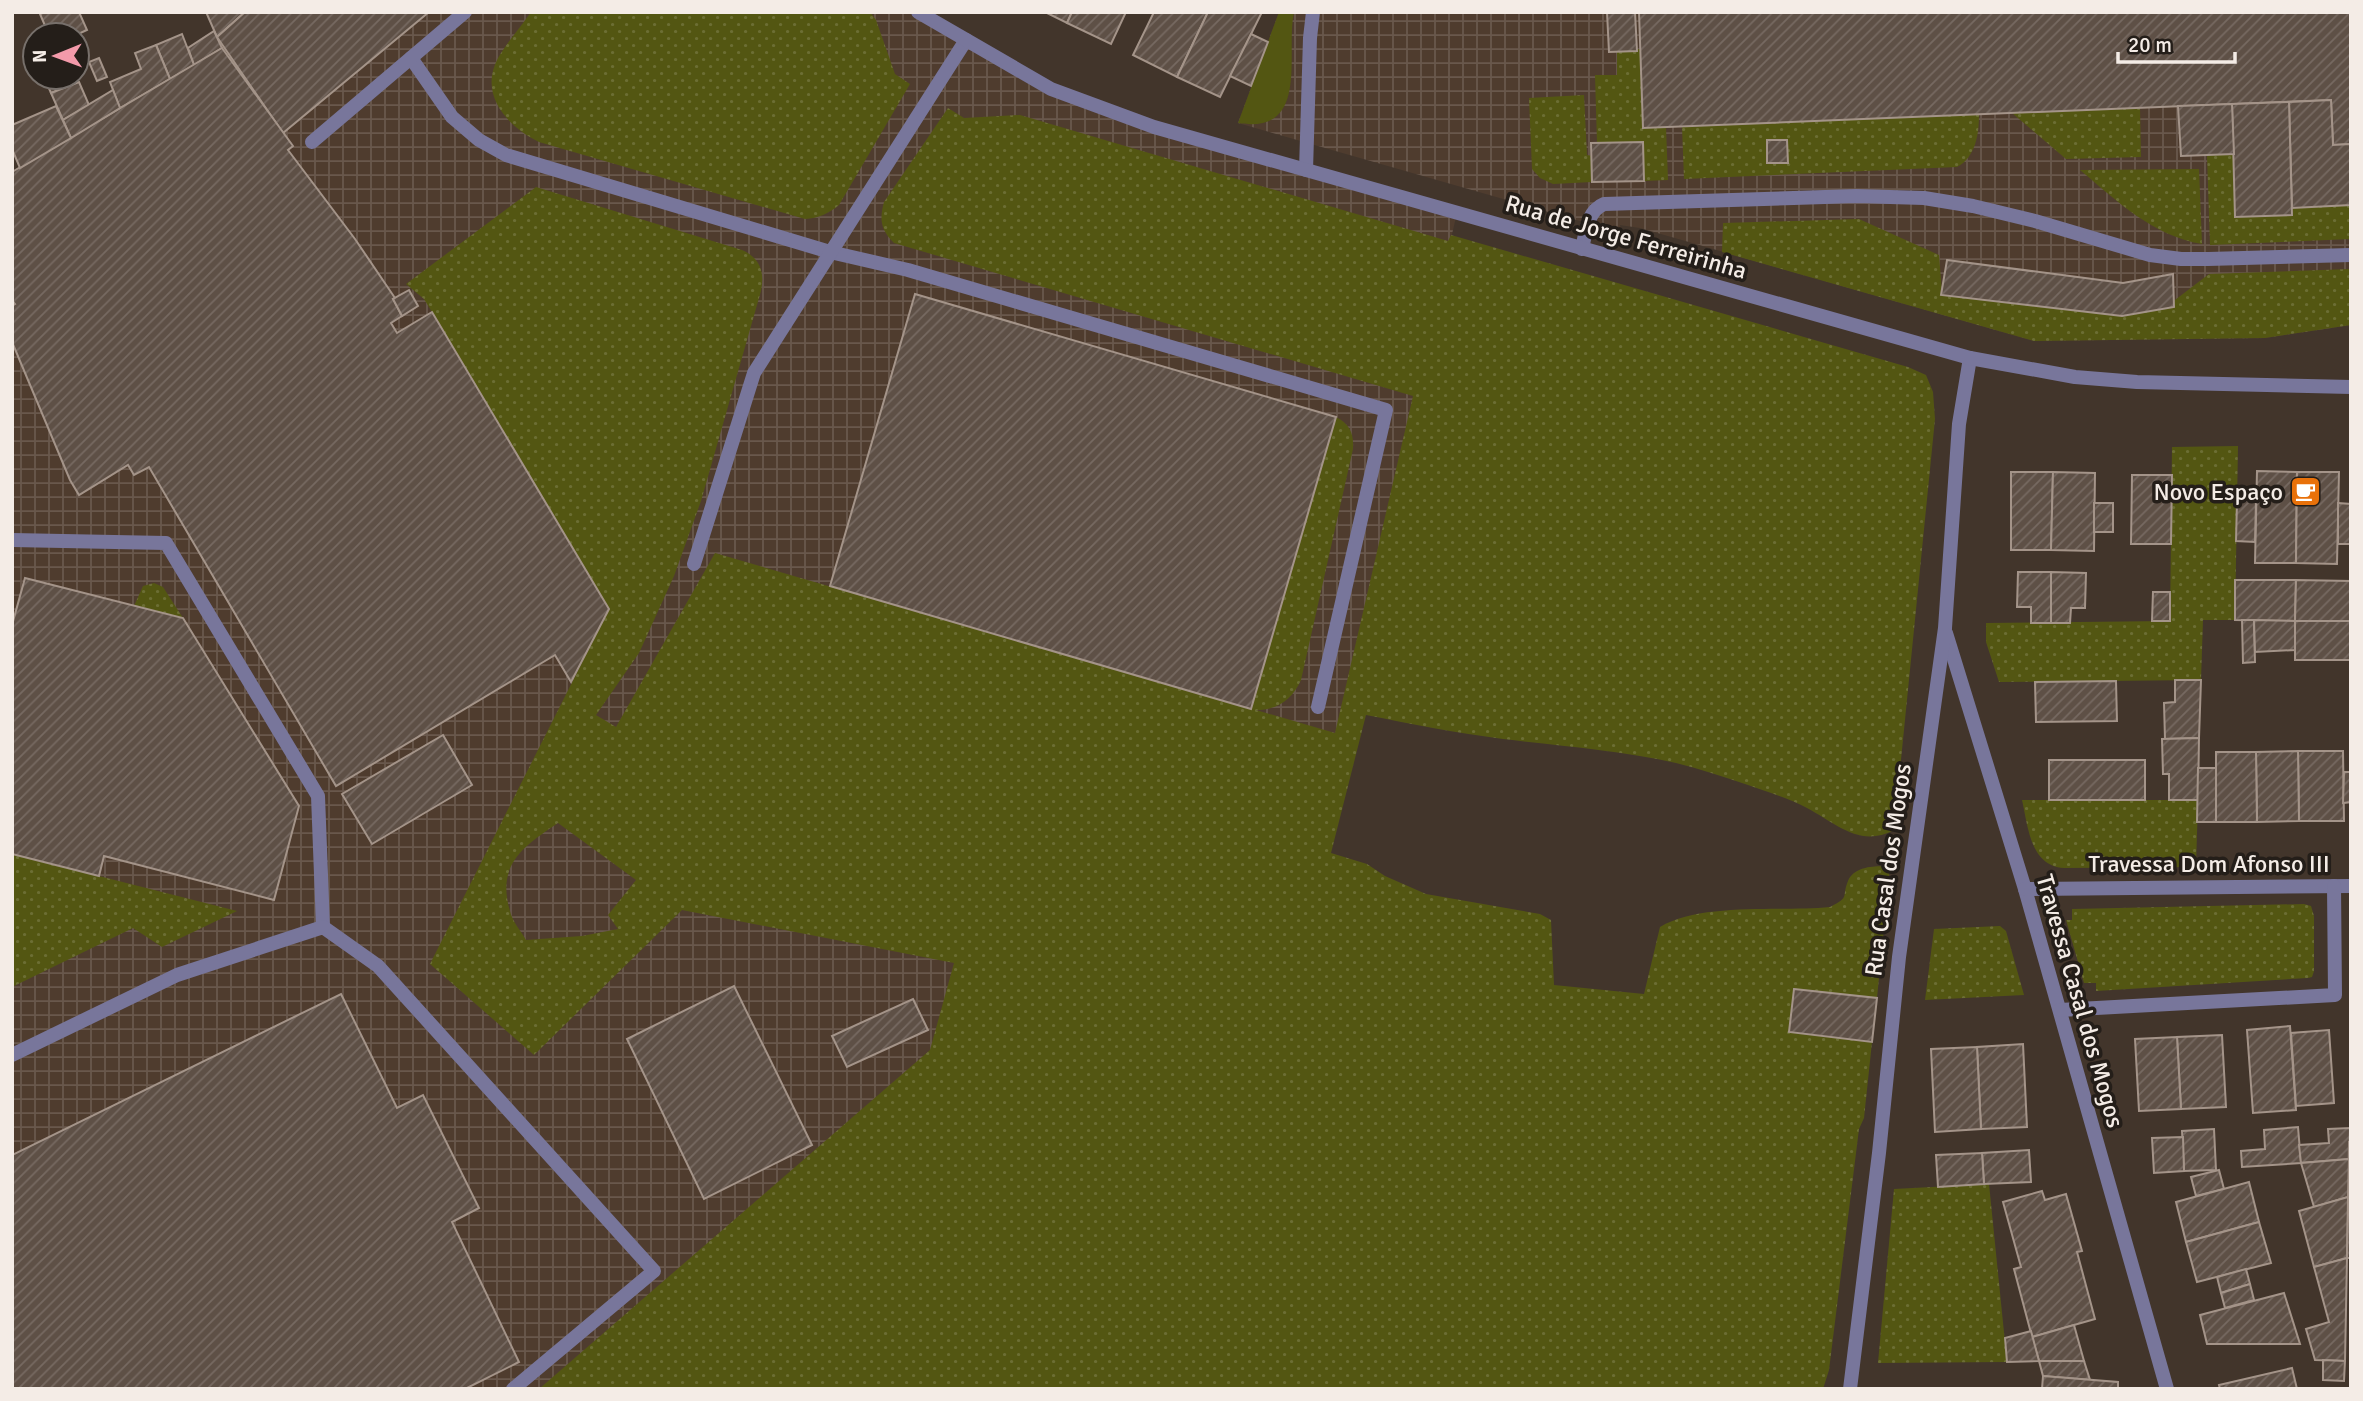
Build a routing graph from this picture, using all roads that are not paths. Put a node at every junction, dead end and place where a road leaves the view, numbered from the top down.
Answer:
1 (466, 12) edge
2 (918, 12) edge
3 (1313, 12) edge
4 (966, 40) junction
5 (411, 58) junction
6 (312, 142) dead end
7 (1306, 170) junction
8 (1582, 249) junction
9 (831, 253) junction
10 (2351, 256) edge
11 (1970, 358) junction
12 (2351, 387) edge
13 (12, 540) edge
14 (694, 564) dead end
15 (1945, 628) junction
16 (1318, 707) dead end
17 (2334, 886) junction
18 (2351, 886) edge
19 (2025, 889) junction
20 (323, 927) junction
21 (2060, 1010) junction
22 (12, 1055) edge
23 (513, 1389) edge
24 (1850, 1389) edge
25 (2167, 1389) edge

1 - 5 street
2 - 4 street, Rua de Jorge Ferreirinha
3 - 7 street
4 - 7 street, Rua de Jorge Ferreirinha
4 - 9 street
5 - 6 street
5 - 9 street
7 - 8 street, Rua de Jorge Ferreirinha
8 - 10 street
8 - 11 street, Rua de Jorge Ferreirinha
9 - 14 street
9 - 16 street
11 - 12 street, Rua de Jorge Ferreirinha
11 - 15 street, Rua Casal dos Mogos
13 - 20 street
15 - 19 street, Travessa Casal dos Mogos
15 - 24 street, Rua Casal dos Mogos
17 - 18 street, Travessa Dom Afonso III
17 - 19 street, Travessa Dom Afonso III
17 - 21 street
19 - 21 street, Travessa Casal dos Mogos
20 - 22 street
20 - 23 street
21 - 25 street, Travessa Casal dos Mogos

